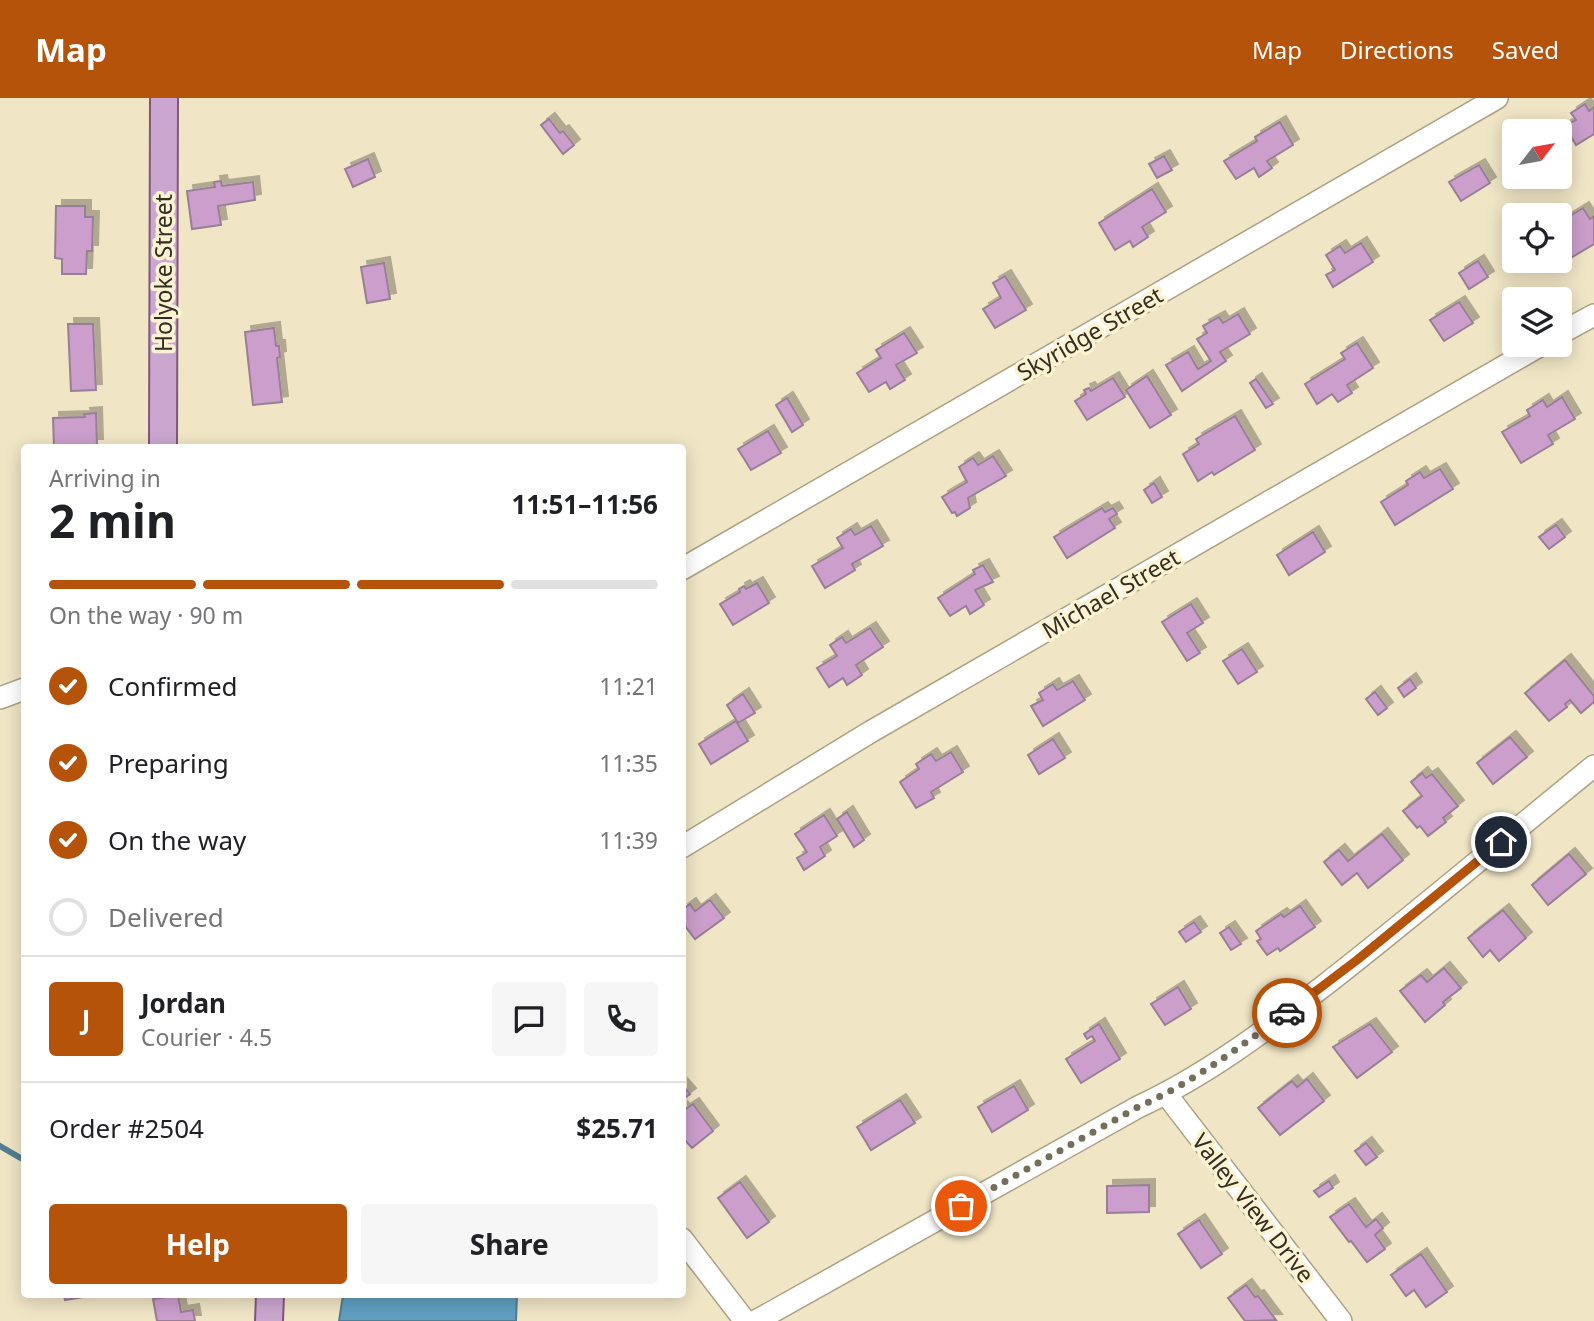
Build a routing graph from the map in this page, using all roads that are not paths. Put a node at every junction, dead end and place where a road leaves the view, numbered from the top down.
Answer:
1 (164, 98) edge
2 (1497, 98) edge
3 (1594, 315) edge
4 (1572, 327) edge
5 (1520, 357) edge
6 (163, 444) edge
7 (686, 567) edge
8 (21, 690) edge
9 (0, 698) edge
10 (1594, 766) edge
11 (686, 845) edge
12 (1166, 1094) junction
13 (686, 1244) edge
14 (270, 1298) edge
15 (269, 1321) edge
16 (745, 1321) edge
17 (756, 1321) edge
18 (1340, 1321) edge

1 - 6 main road, Holyoke Street
2 - 7 street, Skyridge Street
3 - 4 street
5 - 11 street, Michael Street
8 - 9 street
10 - 12 street
12 - 17 street
12 - 18 street, Valley View Drive
13 - 16 street
14 - 15 main road

